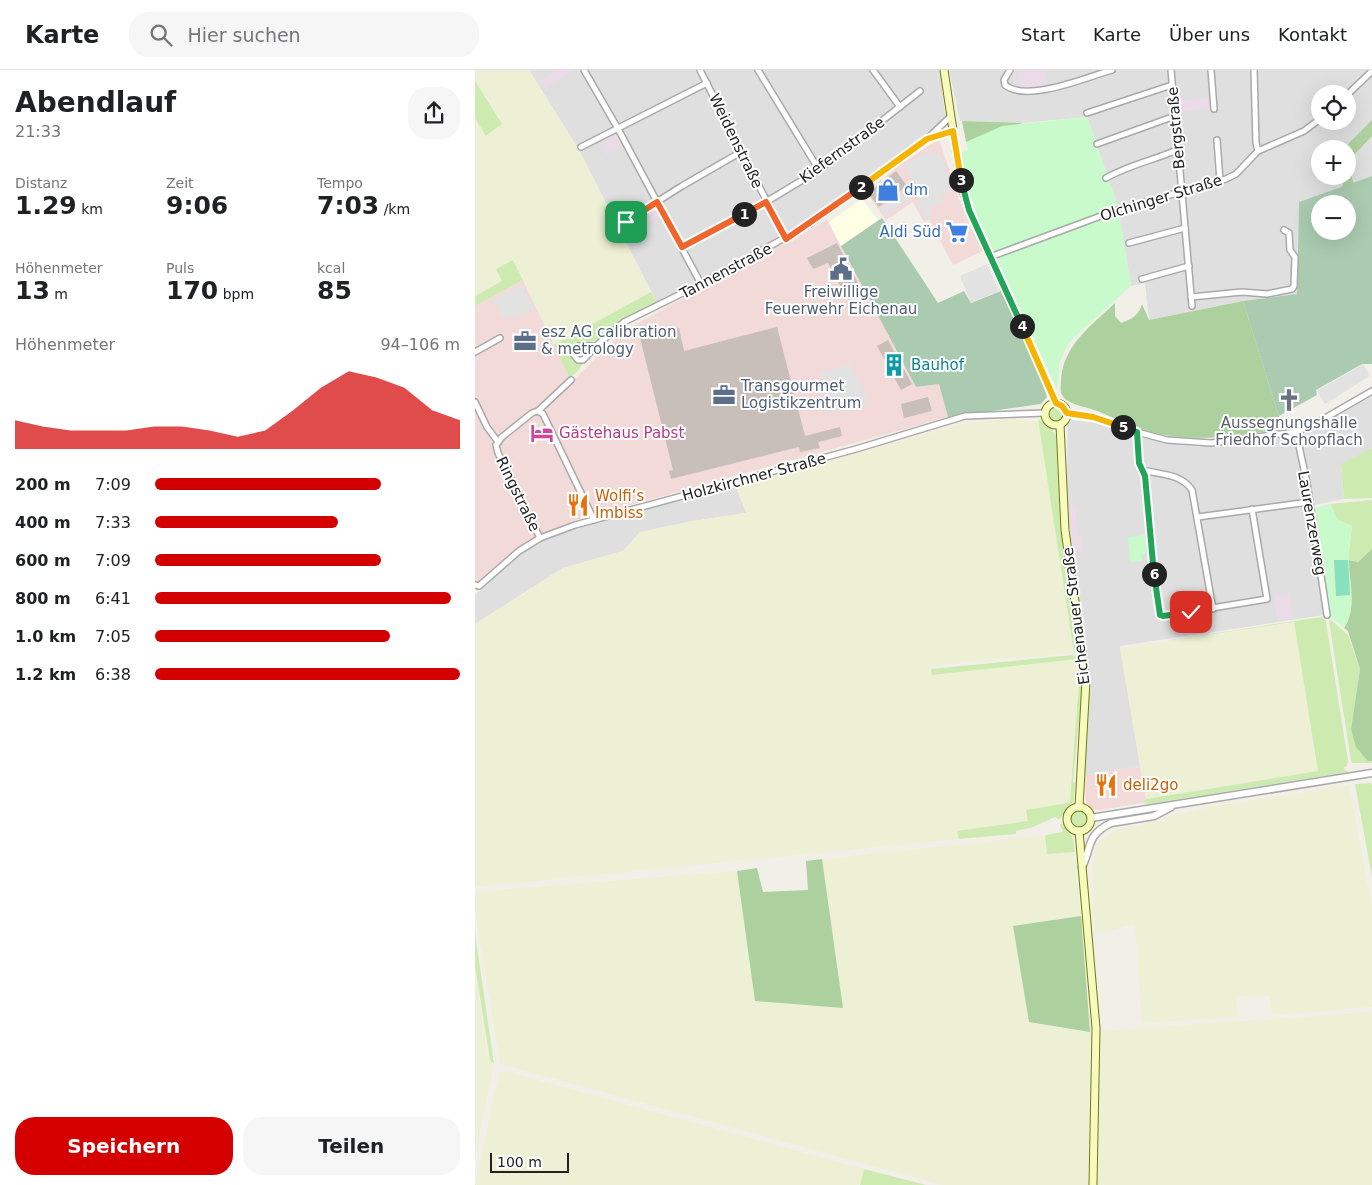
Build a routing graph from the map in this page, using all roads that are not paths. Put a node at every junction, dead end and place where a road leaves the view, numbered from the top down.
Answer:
1 (584, 70) edge
2 (700, 70) edge
3 (758, 70) edge
4 (873, 70) edge
5 (944, 70) edge
6 (1010, 70) edge
7 (1112, 70) edge
8 (1171, 70) edge
9 (1211, 70) edge
10 (1255, 70) edge
11 (1372, 71) edge
12 (707, 83) junction
13 (1172, 85) junction
14 (1356, 86) edge
15 (920, 91) dead end
16 (900, 107) junction
17 (1214, 109) dead end
18 (1087, 113) dead end
19 (950, 116) junction
20 (1175, 116) junction
21 (1311, 126) edge
22 (617, 127) junction
23 (953, 131) junction
24 (927, 139) junction
25 (1217, 140) dead end
26 (1097, 144) dead end
27 (581, 147) dead end
28 (1177, 150) junction
29 (1258, 151) junction
30 (741, 152) junction
31 (819, 170) junction
32 (1107, 178) dead end
33 (1220, 181) junction
34 (1181, 192) junction
35 (657, 202) junction
36 (766, 202) junction
37 (622, 224) dead end
38 (1185, 228) junction
39 (1284, 230) dead end
40 (786, 239) junction
41 (1129, 243) dead end
42 (682, 247) junction
43 (990, 257) junction
44 (1189, 266) junction
45 (1142, 279) dead end
46 (701, 284) junction
47 (1191, 297) junction
48 (1192, 306) dead end
49 (501, 338) dead end
50 (596, 346) dead end
51 (475, 352) edge
52 (571, 380) dead end
53 (1372, 391) edge
54 (475, 402) edge
55 (1056, 403) junction
56 (538, 411) junction
57 (1045, 413) junction
58 (1067, 413) junction
59 (1060, 425) junction
60 (1137, 432) junction
61 (1296, 432) junction
62 (498, 442) junction
63 (1142, 470) junction
64 (1309, 502) junction
65 (1252, 509) junction
66 (1198, 517) junction
67 (594, 520) junction
68 (540, 538) junction
69 (476, 587) edge
70 (1213, 609) junction
71 (1327, 615) dead end
72 (1372, 773) edge
73 (1176, 804) junction
74 (1079, 807) junction
75 (1091, 818) junction
76 (1079, 831) junction
77 (1081, 868) junction
78 (1093, 1185) edge

1 - 22 street
2 - 12 street, Weidenstraße
3 - 31 street
4 - 16 street
5 - 19 main road
6 - 7 street
8 - 13 street, Bergstraße
9 - 17 street
10 - 29 street
11 - 14 street
12 - 22 street
12 - 30 street, Weidenstraße
13 - 18 street
13 - 20 street, Bergstraße
15 - 16 street, Kiefernstraße
16 - 31 street, Kiefernstraße
19 - 23 main road
19 - 24 street, Tannenstraße
20 - 26 street
20 - 28 street, Bergstraße
21 - 29 street, Olchinger Straße
22 - 27 street
22 - 35 street
23 - 24 street, Tannenstraße
23 - 43 main road
24 - 40 street, Tannenstraße
25 - 33 street
28 - 32 street
28 - 34 street, Bergstraße
29 - 33 street, Olchinger Straße
30 - 35 street
30 - 36 street, Weidenstraße
31 - 36 street, Kiefernstraße
33 - 34 street, Olchinger Straße
34 - 38 street, Bergstraße
34 - 43 street, Olchinger Straße
35 - 37 street
35 - 42 street
36 - 40 street, Weidenstraße
36 - 42 street, Kiefernstraße
38 - 41 street
38 - 44 street, Bergstraße
39 - 47 street
40 - 46 street, Tannenstraße
42 - 46 street
43 - 55 main road
44 - 45 street
44 - 47 street, Bergstraße
46 - 50 street, Tannenstraße
47 - 48 street, Bergstraße
49 - 51 street
52 - 56 street, Ringstraße
53 - 61 street
54 - 62 street
55 - 57 main road
55 - 58 main road
56 - 62 street, Ringstraße
56 - 67 street
57 - 59 main road
57 - 67 street, Holzkirchner Straße
58 - 59 main road
58 - 60 street
59 - 74 main road, Eichenauer Straße
60 - 61 street
60 - 63 street
61 - 64 street, Laurenzerweg
62 - 68 street, Ringstraße
63 - 66 street
63 - 70 street
64 - 65 street
64 - 71 street, Laurenzerweg
65 - 66 street
65 - 70 street
66 - 70 street
67 - 68 street, Holzkirchner Straße
68 - 69 street, Holzkirchner Straße
72 - 73 street
73 - 75 street
73 - 77 street
74 - 75 main road
74 - 76 main road
75 - 76 main road
76 - 77 main road
77 - 78 main road

